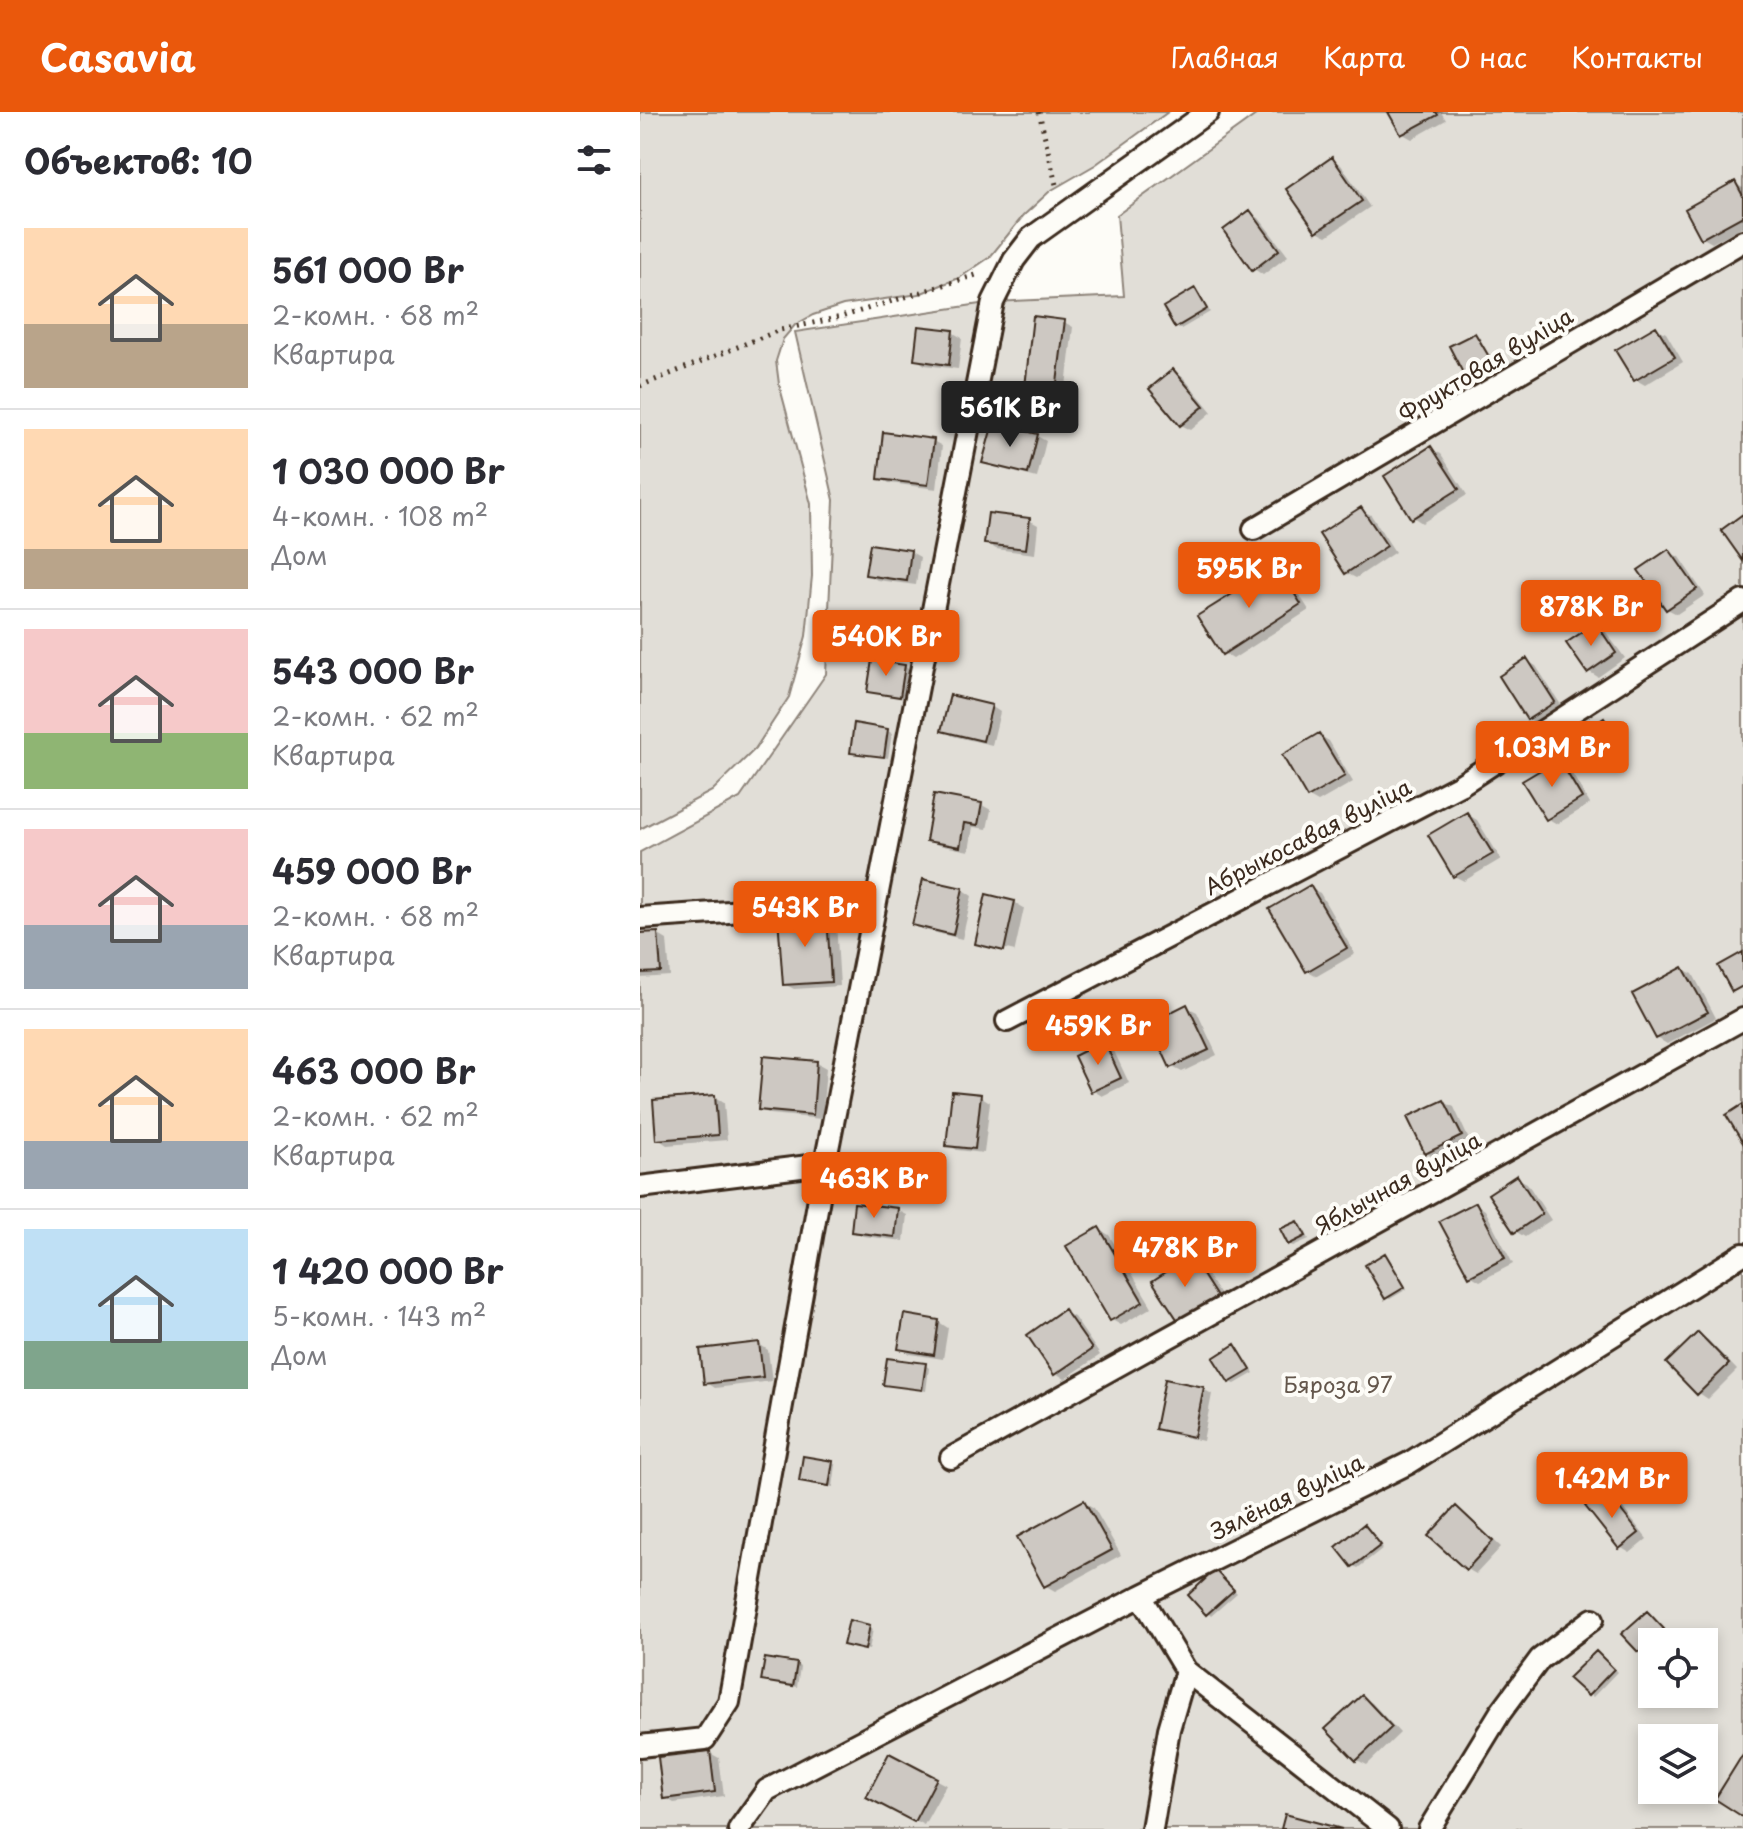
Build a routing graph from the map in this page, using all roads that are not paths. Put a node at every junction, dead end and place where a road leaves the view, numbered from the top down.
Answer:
1 (1208, 112) edge
2 (1743, 241) edge
3 (1254, 529) dead end
4 (1743, 601) edge
5 (876, 902) junction
6 (640, 918) edge
7 (1743, 1019) edge
8 (1007, 1021) dead end
9 (825, 1164) junction
10 (640, 1187) edge
11 (1743, 1254) edge
12 (951, 1458) dead end
13 (1141, 1596) junction
14 (1593, 1619) dead end
15 (1186, 1671) junction
16 (640, 1746) edge
17 (739, 1829) edge
18 (1152, 1829) edge
19 (1388, 1829) edge
20 (1429, 1829) edge

1 - 5 lane
2 - 3 lane, Фруктовая вуліца
4 - 8 lane, Абрыкосавая вуліца
5 - 6 lane
5 - 9 lane
7 - 12 lane, Яблычная вуліца
9 - 10 lane
9 - 16 lane
11 - 13 lane, Зялёная вуліца
13 - 15 lane
13 - 17 lane, Зялёная вуліца
14 - 20 lane
15 - 18 lane
15 - 19 lane

